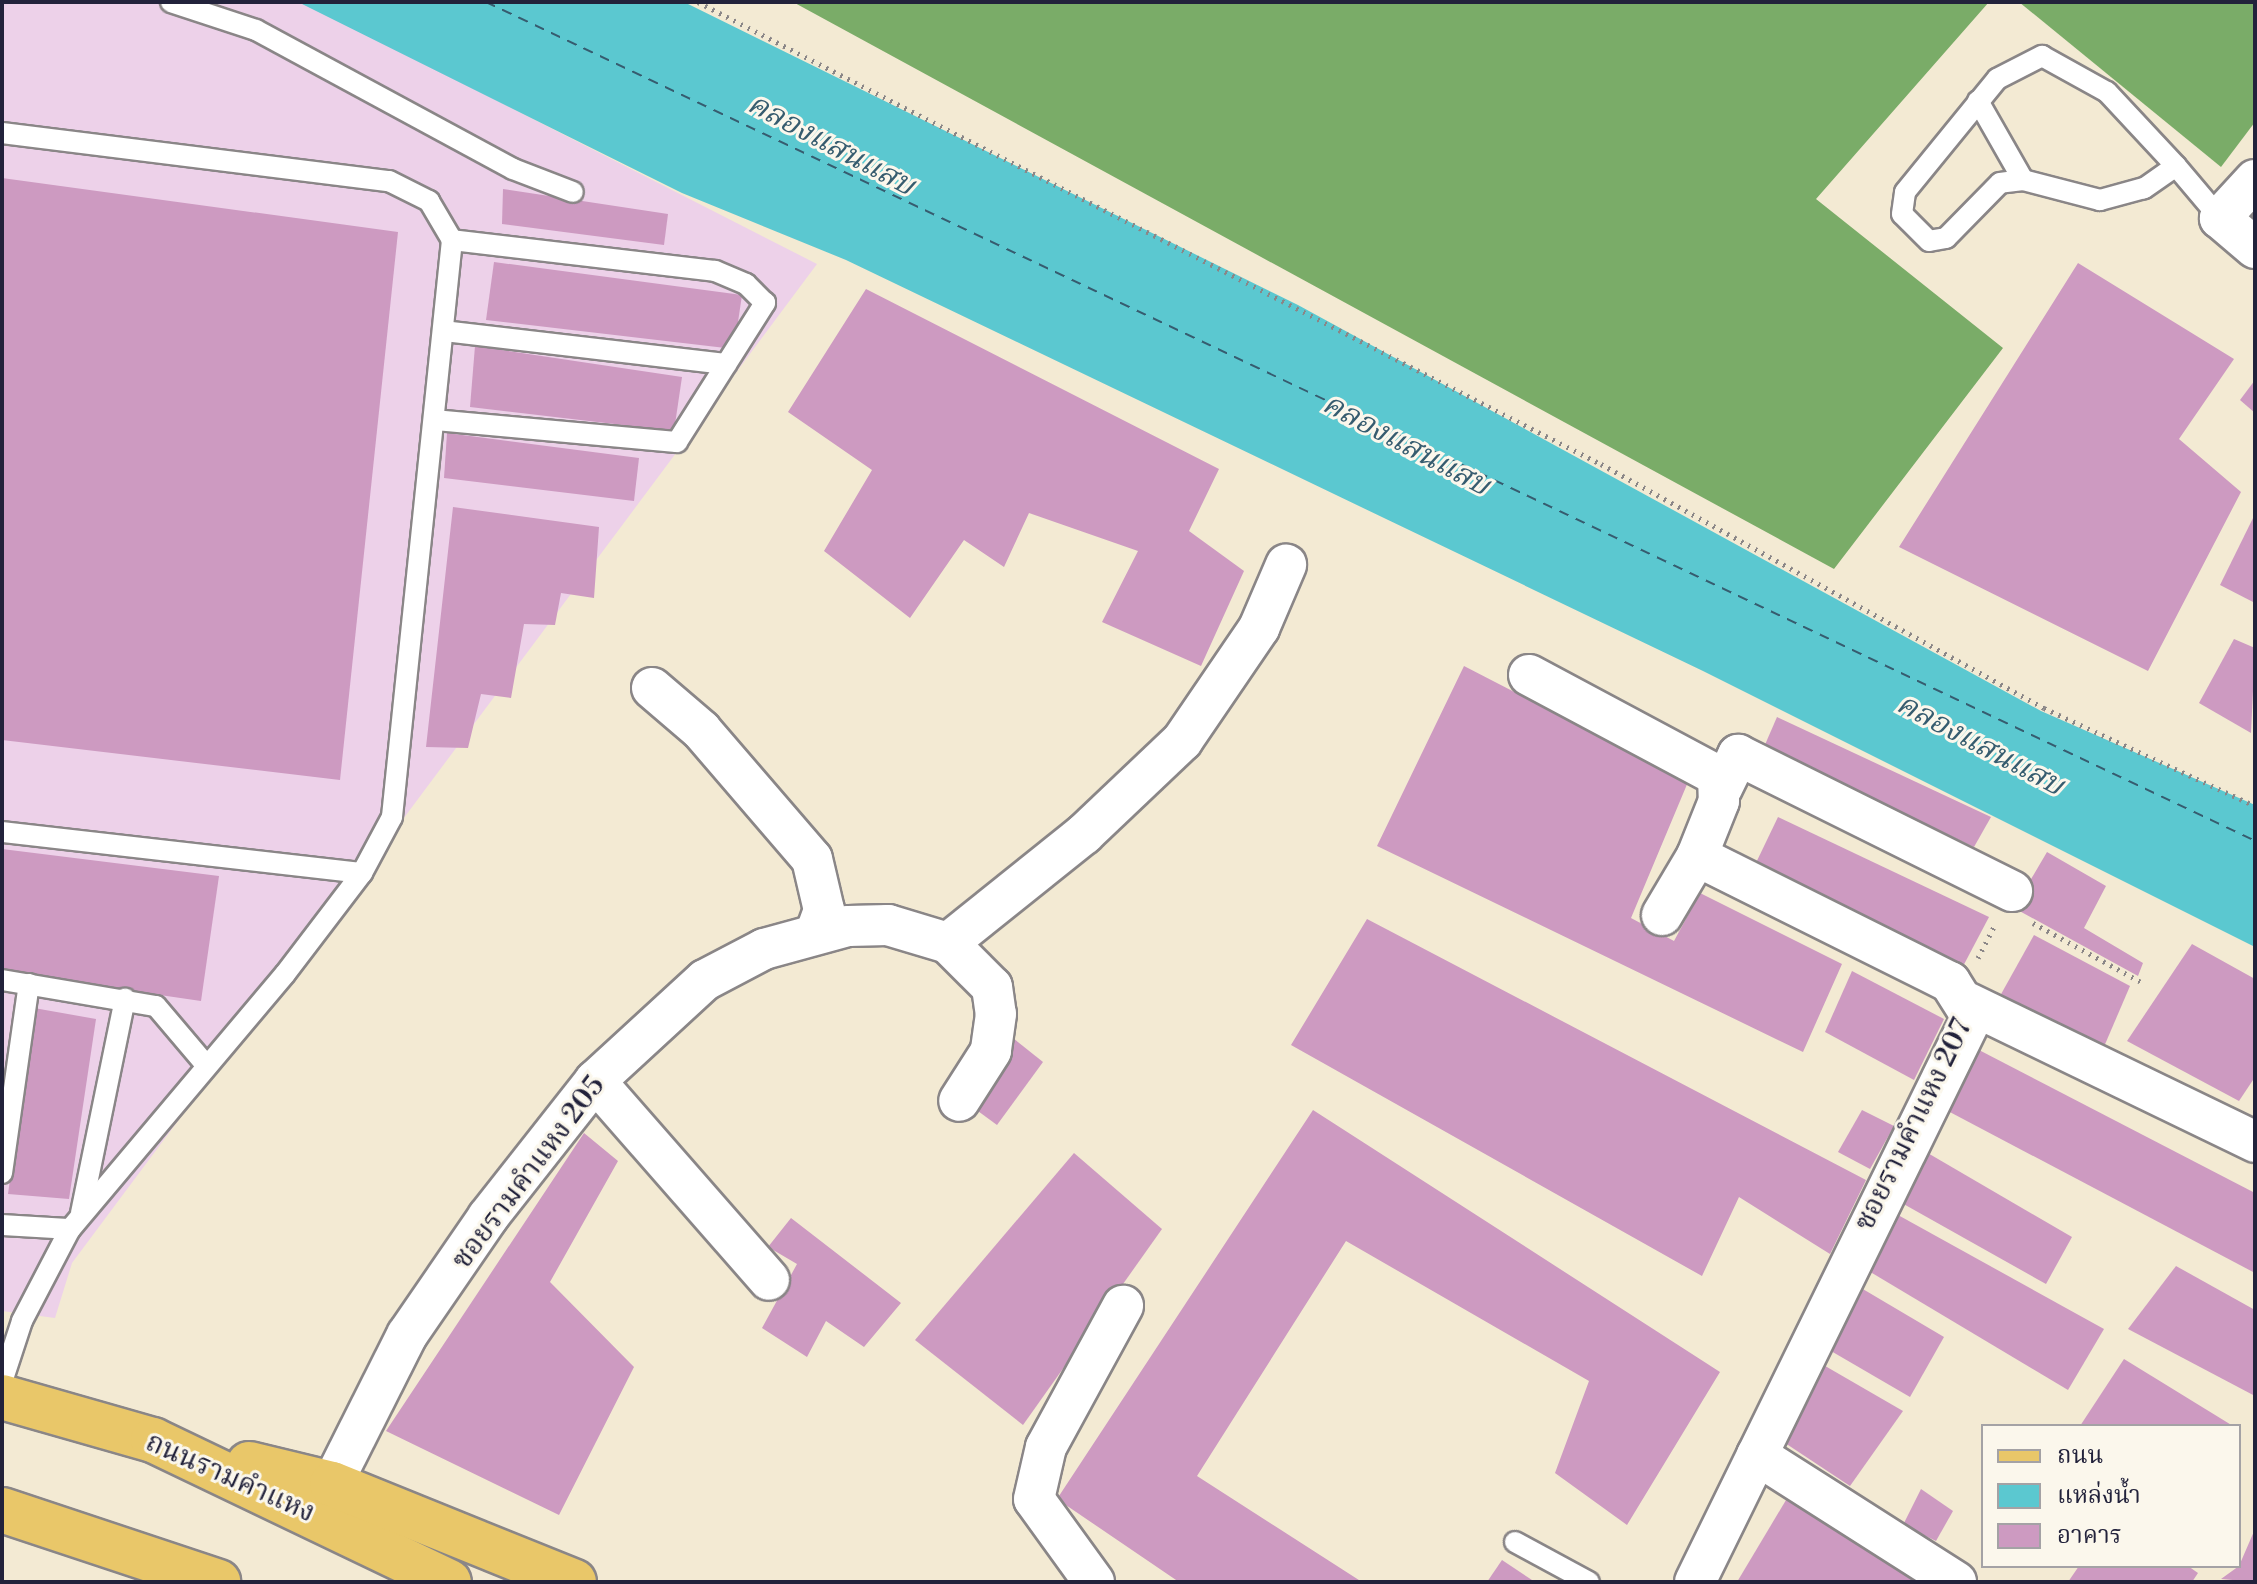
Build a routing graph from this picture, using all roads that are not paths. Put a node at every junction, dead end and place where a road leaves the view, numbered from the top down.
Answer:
1 (171, 2) edge
2 (1978, 101) junction
3 (2, 133) edge
4 (2176, 166) junction
5 (2023, 180) junction
6 (2255, 180) edge
7 (573, 192) dead end
8 (2220, 218) junction
9 (452, 240) junction
10 (2255, 248) edge
11 (444, 331) junction
12 (726, 364) junction
13 (435, 420) junction
14 (1286, 565) dead end
15 (1529, 675) dead end
16 (652, 688) dead end
17 (1722, 788) junction
18 (2, 832) edge
19 (1697, 856) junction
20 (362, 873) junction
21 (2008, 899) road end
22 (1662, 915) dead end
23 (816, 932) junction
24 (948, 943) junction
25 (2, 980) edge
26 (29, 984) junction
27 (1965, 997) junction
28 (125, 998) junction
29 (206, 1065) junction
30 (595, 1081) junction
31 (959, 1101) dead end
32 (2255, 1142) edge
33 (2, 1173) edge
34 (75, 1223) junction
35 (2, 1225) edge
36 (769, 1280) dead end
37 (1123, 1306) dead end
38 (2, 1382) edge
39 (2, 1397) edge
40 (153, 1440) junction
41 (1757, 1455) junction
42 (332, 1484) junction
43 (2, 1510) edge
44 (1515, 1542) dead end
45 (183, 1572) edge
46 (218, 1582) edge
47 (449, 1582) edge
48 (574, 1582) edge
49 (1094, 1582) edge
50 (1589, 1582) edge
51 (1695, 1582) edge
52 (1956, 1582) edge

1 - 7 lane
2 - 4 lane
2 - 5 lane
2 - 5 lane
3 - 9 lane
4 - 5 lane
4 - 8 lane
6 - 8 street
8 - 10 street
9 - 11 lane
9 - 12 lane
11 - 12 lane
11 - 13 lane
12 - 13 lane
13 - 20 lane
14 - 24 street
15 - 17 street
16 - 23 street
17 - 19 street
17 - 21 street
18 - 20 lane
19 - 22 street
19 - 27 street, ซอยรามคำแหง 207
20 - 29 lane
23 - 24 street, ซอยรามคำแหง 205
23 - 30 street, ซอยรามคำแหง 205
24 - 31 street, ซอยรามคำแหง 205
25 - 26 lane
26 - 28 lane
26 - 33 lane
27 - 32 street
27 - 41 street, ซอยรามคำแหง 207
28 - 29 lane
28 - 34 lane
29 - 34 lane
30 - 36 street
30 - 42 street, ซอยรามคำแหง 205
34 - 35 lane
34 - 38 lane
37 - 49 street
39 - 40 main road, ถนนรามคำแหง
40 - 42 main road
40 - 47 main road, ถนนรามคำแหง
41 - 51 street, ซอยรามคำแหง 207
41 - 52 street
42 - 48 main road
43 - 45 main road
44 - 50 lane
45 - 46 main road

